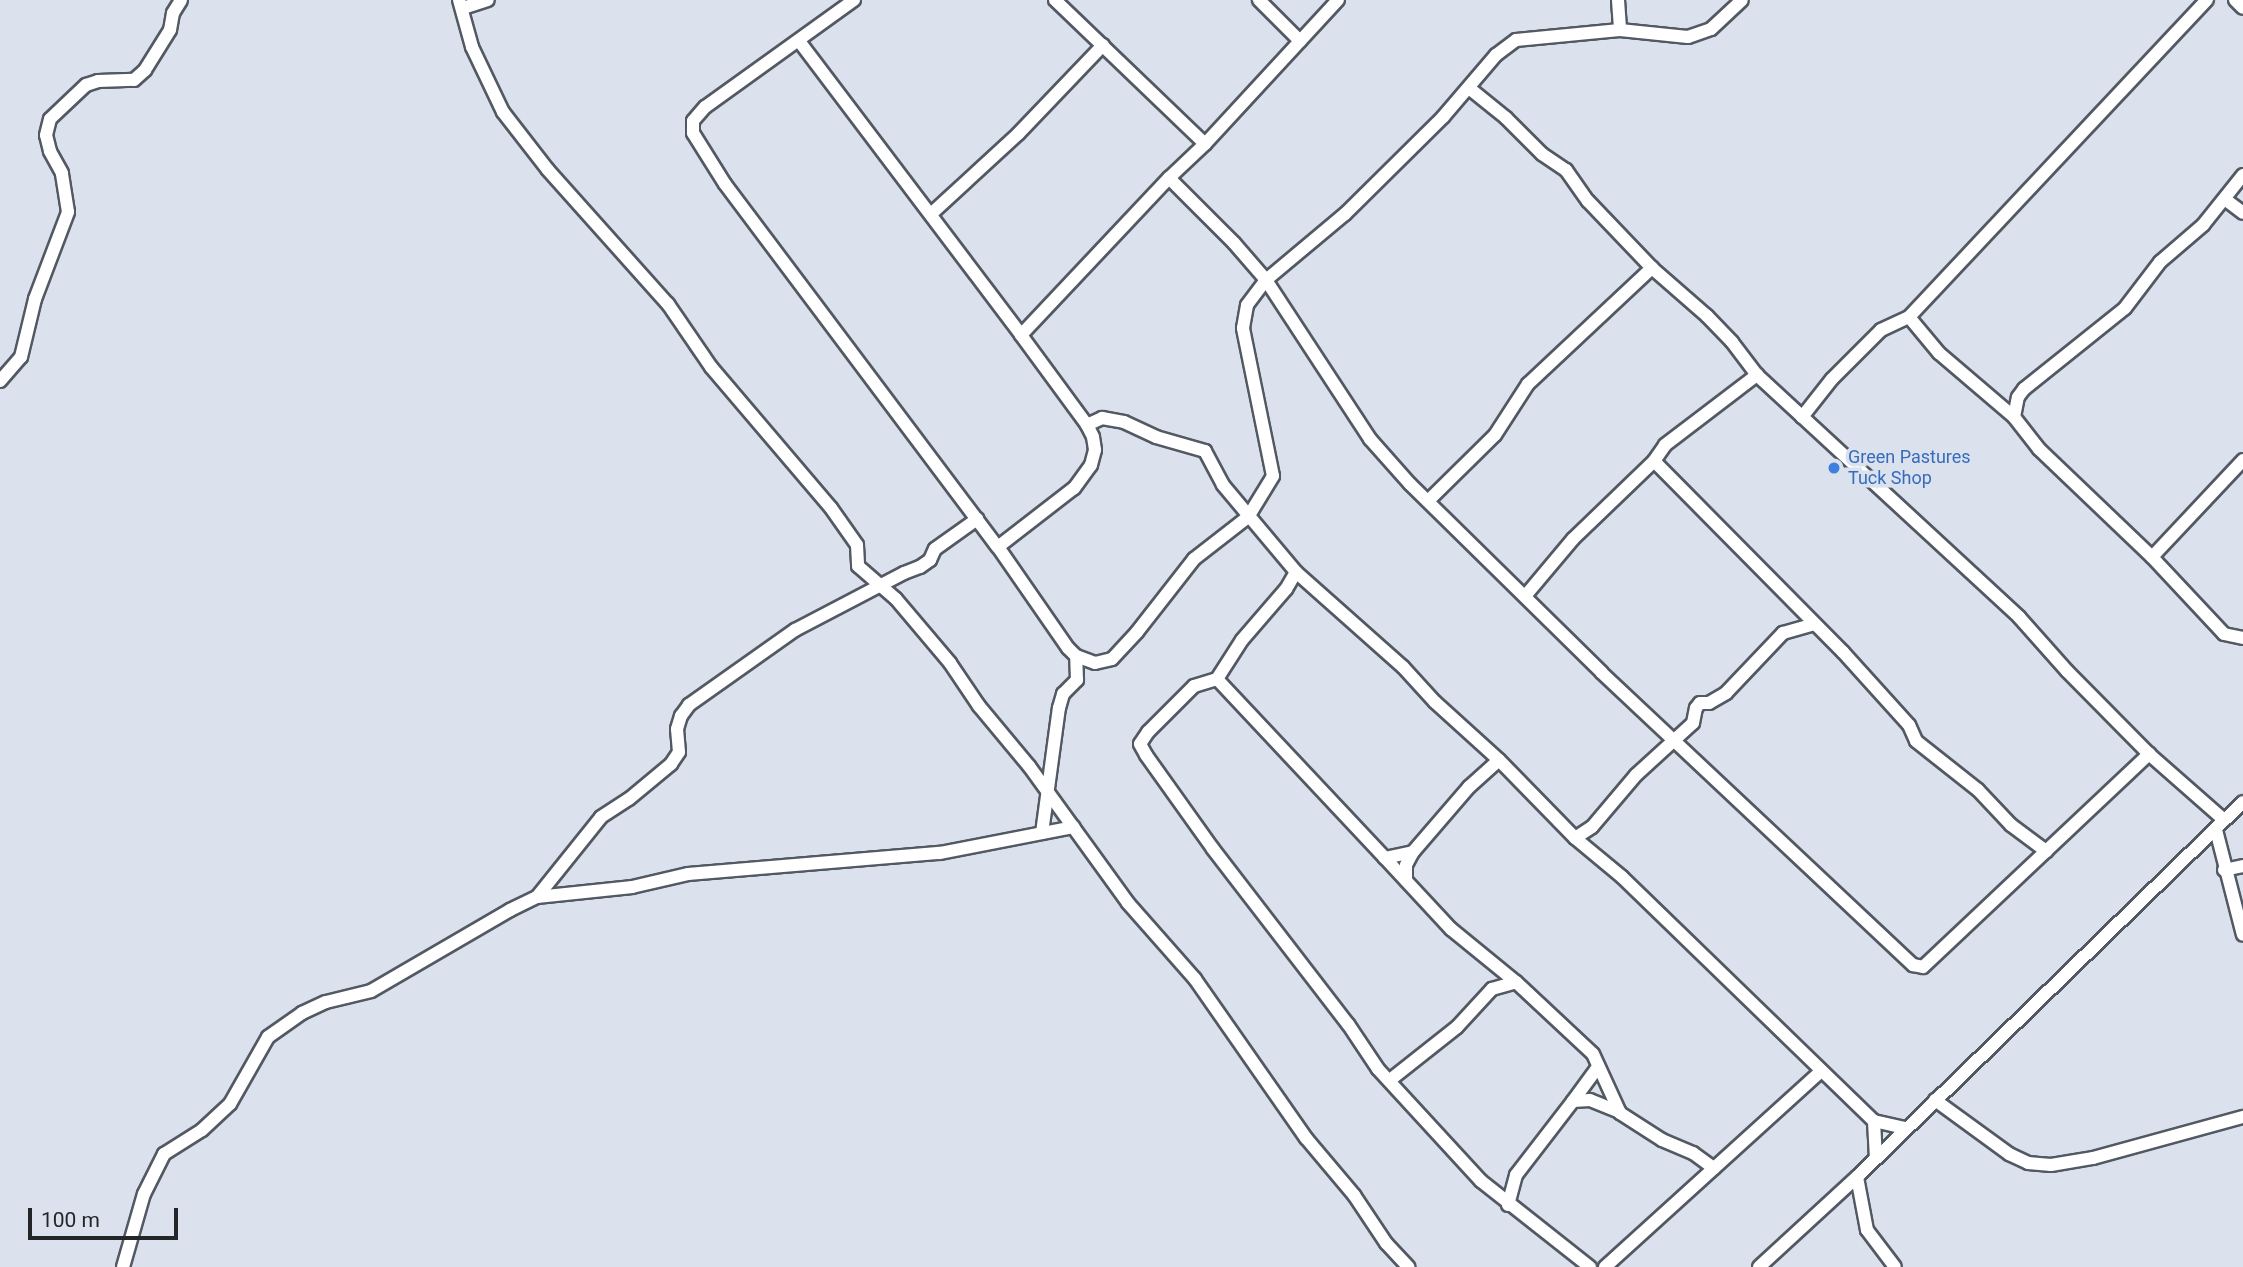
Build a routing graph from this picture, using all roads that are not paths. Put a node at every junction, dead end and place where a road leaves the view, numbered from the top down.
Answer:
1 (181, 0) edge
2 (488, 0) edge
3 (854, 0) edge
4 (1055, 0) edge
5 (1259, 0) edge
6 (1338, 0) edge
7 (1618, 0) edge
8 (1742, 0) edge
9 (2207, 0) edge
10 (2235, 0) edge
11 (461, 4) edge
12 (2243, 8) edge
13 (1620, 30) junction
14 (799, 41) junction
15 (1300, 41) junction
16 (1103, 46) junction
17 (1469, 88) junction
18 (1205, 144) junction
19 (2243, 175) edge
20 (1169, 178) junction
21 (2226, 200) junction
22 (2243, 213) edge
23 (931, 214) junction
24 (1652, 268) junction
25 (1266, 280) junction
26 (1909, 317) junction
27 (1021, 335) junction
28 (1757, 375) junction
29 (0, 381) edge
30 (1802, 417) junction
31 (2014, 417) junction
32 (1087, 425) junction
33 (2243, 460) edge
34 (1654, 461) junction
35 (1428, 501) junction
36 (1248, 517) junction
37 (977, 519) junction
38 (998, 547) junction
39 (2152, 557) junction
40 (1296, 572) junction
41 (881, 585) junction
42 (1525, 595) junction
43 (1814, 624) junction
44 (2243, 639) edge
45 (1076, 656) junction
46 (1095, 663) junction
47 (1217, 679) junction
48 (1077, 680) junction
49 (1676, 740) junction
50 (2149, 754) junction
51 (1499, 760) junction
52 (1050, 796) junction
53 (2243, 802) edge
54 (2220, 825) junction
55 (1073, 827) junction
56 (1042, 833) junction
57 (1575, 838) junction
58 (2046, 851) junction
59 (1413, 852) junction
60 (1385, 858) junction
61 (2243, 866) edge
62 (2224, 870) junction
63 (1405, 880) junction
64 (537, 898) junction
65 (2243, 935) edge
66 (1516, 982) junction
67 (1598, 1067) junction
68 (1821, 1071) junction
69 (1390, 1080) junction
70 (1934, 1100) junction
71 (1573, 1101) junction
72 (1620, 1113) junction
73 (2243, 1117) edge
74 (1874, 1121) junction
75 (1905, 1128) junction
76 (1876, 1158) junction
77 (1714, 1168) junction
78 (1857, 1177) junction
79 (1513, 1180) junction
80 (1487, 1186) junction
81 (1508, 1205) junction
82 (122, 1267) edge
83 (1408, 1267) edge
84 (1590, 1267) edge
85 (1605, 1267) edge
86 (1759, 1267) edge
87 (1895, 1267) edge

1 - 29 street
2 - 11 street
3 - 14 street
4 - 16 street
5 - 15 street
6 - 15 street
7 - 13 street
8 - 13 street
9 - 26 street
10 - 12 street
11 - 41 street
13 - 17 street
14 - 23 street
14 - 37 street
15 - 18 street
16 - 18 street
16 - 23 street
17 - 24 street
17 - 25 street
18 - 20 street
19 - 21 street
20 - 25 street
20 - 27 street
21 - 22 street
21 - 31 street
23 - 27 street
24 - 28 street
24 - 35 street
25 - 35 street
25 - 36 street
26 - 30 street
26 - 31 street
27 - 32 street
28 - 30 street
28 - 34 street
30 - 50 street
31 - 39 street
32 - 36 street
32 - 38 street
33 - 39 street
34 - 42 street
34 - 43 street
35 - 42 street
36 - 40 street
36 - 46 street
37 - 38 street
37 - 41 street
38 - 45 street
39 - 44 street
40 - 47 street
40 - 51 street
41 - 52 street
41 - 64 street
42 - 49 street
43 - 49 street
43 - 58 street
45 - 46 street
45 - 48 street
46 - 48 street
47 - 60 street
47 - 69 street
48 - 52 street
49 - 57 street
49 - 58 street
50 - 54 street
50 - 58 street
51 - 57 street
51 - 59 street
52 - 55 street
52 - 56 street
53 - 54 street
54 - 62 street
54 - 70 street
55 - 56 street
55 - 83 street
56 - 64 street
57 - 68 street
59 - 60 street
59 - 63 street
60 - 63 street
61 - 62 street
62 - 65 street
63 - 66 street
64 - 82 street
66 - 67 street
66 - 69 street
67 - 71 street
67 - 72 street
68 - 74 street
68 - 77 street
69 - 80 street
70 - 73 street
70 - 75 street
71 - 72 street
71 - 79 street
72 - 77 street
74 - 75 street
74 - 76 street
75 - 76 street
76 - 78 street
77 - 85 street
78 - 86 street
78 - 87 street
79 - 80 street
79 - 81 street
80 - 81 street
81 - 84 street

